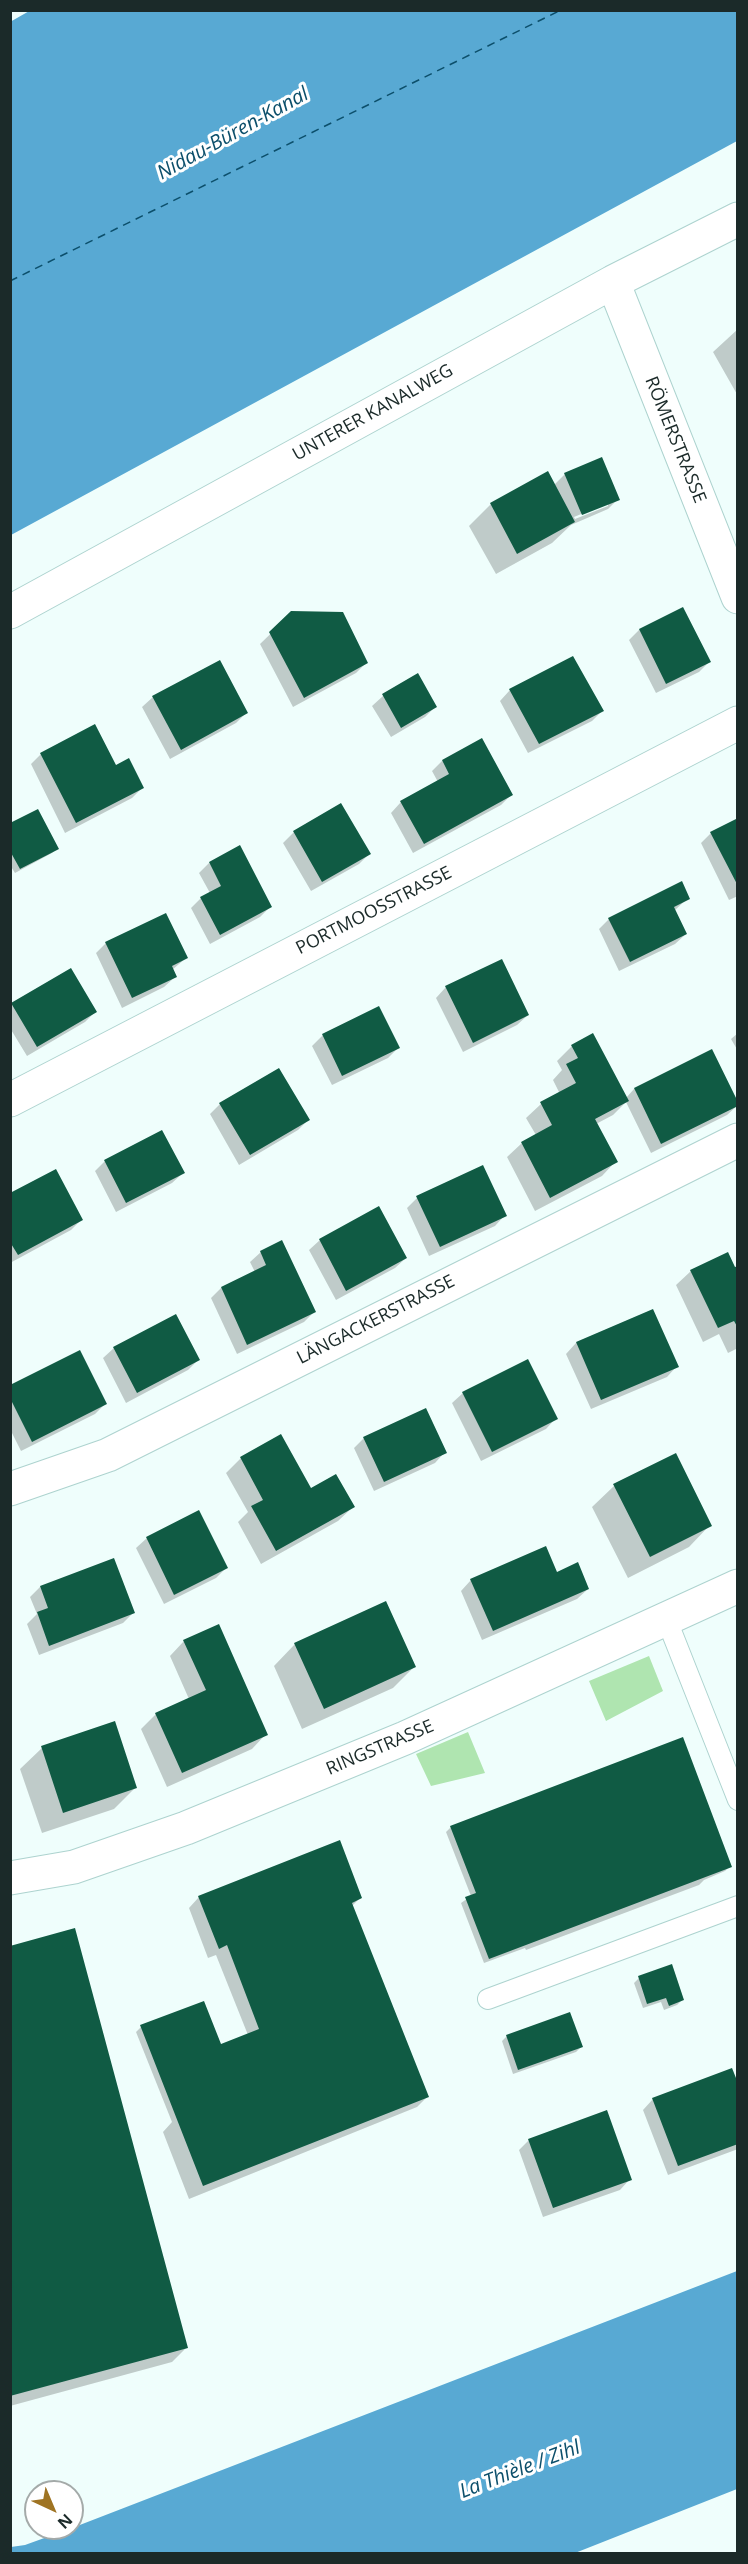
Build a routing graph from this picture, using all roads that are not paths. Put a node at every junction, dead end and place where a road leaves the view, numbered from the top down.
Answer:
1 (738, 219) edge
2 (613, 282) junction
3 (738, 597) edge
4 (10, 612) edge
5 (738, 723) edge
6 (10, 1100) edge
7 (738, 1140) edge
8 (10, 1489) edge
9 (738, 1586) edge
10 (666, 1618) junction
11 (738, 1800) edge
12 (10, 1878) edge
13 (738, 1906) edge
14 (488, 1999) dead end

1 - 2 street, UNTERER KANALWEG
2 - 3 street, RÖMERSTRASSE
2 - 4 street, UNTERER KANALWEG
5 - 6 street, PORTMOOSSTRASSE
7 - 8 street, LÄNGACKERSTRASSE
9 - 10 street, RINGSTRASSE
10 - 11 lane
10 - 12 street, RINGSTRASSE
13 - 14 lane

